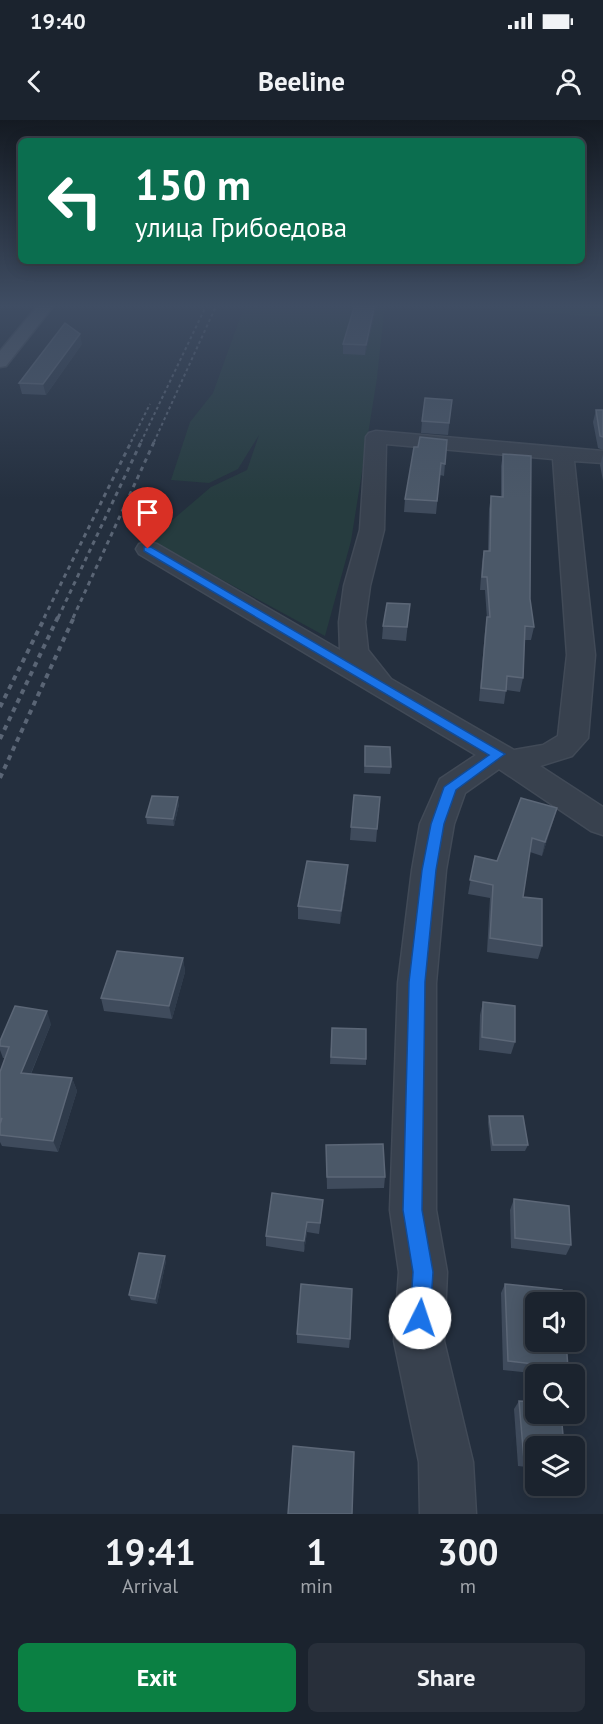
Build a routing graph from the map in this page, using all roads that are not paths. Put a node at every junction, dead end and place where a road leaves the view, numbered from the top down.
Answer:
1 (563, 454) junction
2 (603, 457) edge
3 (148, 549) dead end
4 (386, 688) junction
5 (504, 758) junction
6 (603, 823) edge
7 (448, 1514) edge

1 - 2 street
1 - 4 street
1 - 5 street
3 - 4 street
4 - 5 street
5 - 6 street
5 - 7 street

